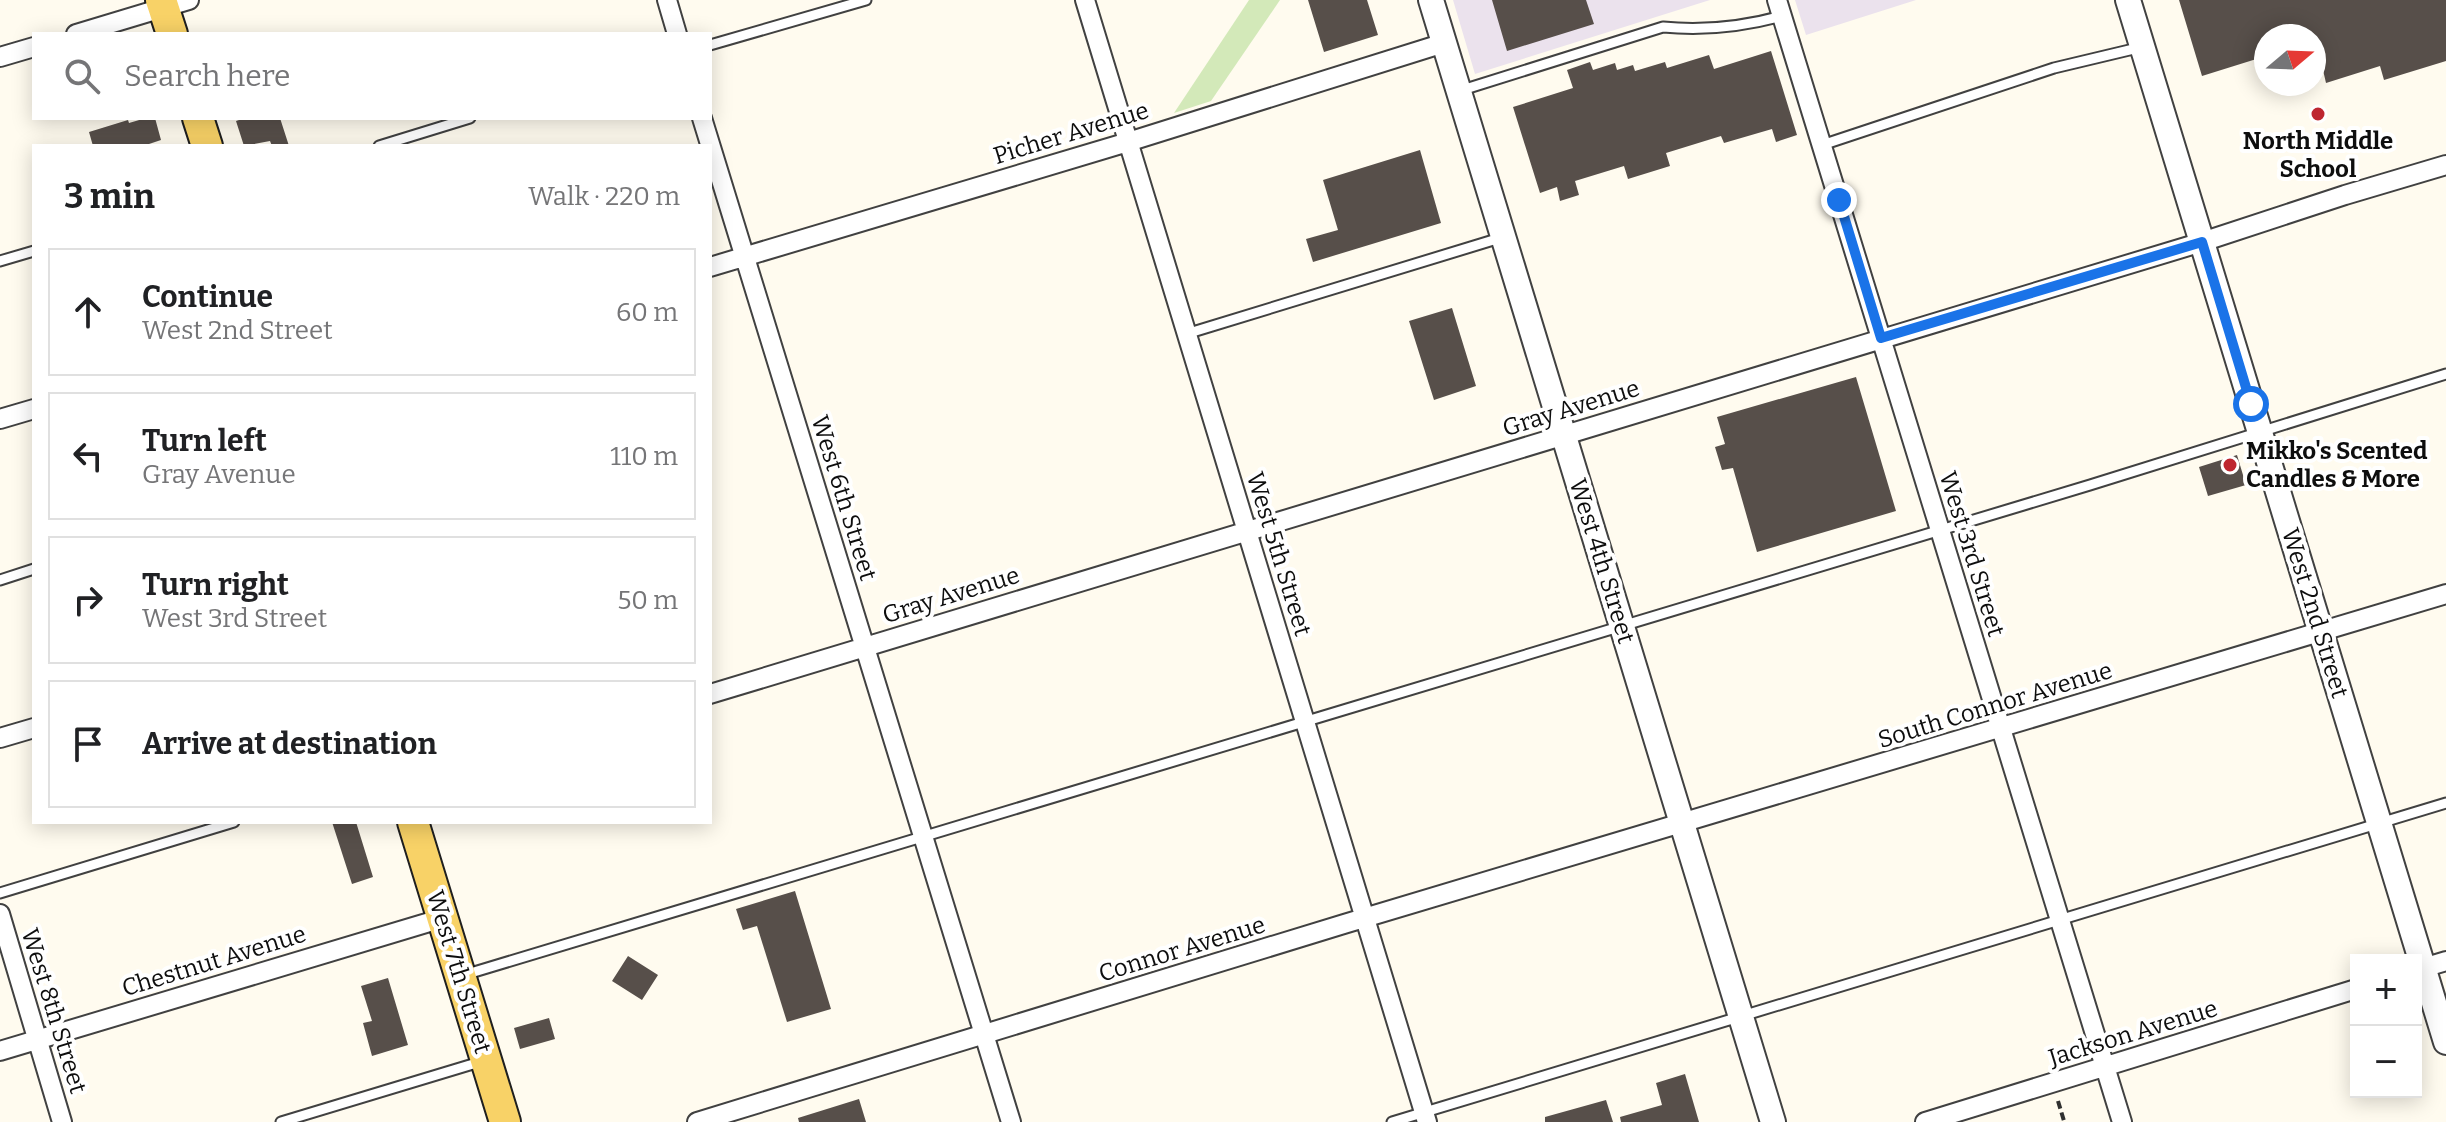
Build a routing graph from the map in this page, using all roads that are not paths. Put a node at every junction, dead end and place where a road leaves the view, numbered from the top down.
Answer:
1 (667, 0) edge
2 (866, 0) edge
3 (1085, 0) edge
4 (1431, 0) edge
5 (2128, 0) edge
6 (1780, 8) edge
7 (171, 10) edge
8 (84, 32) edge
9 (676, 32) edge
10 (1444, 43) junction
11 (712, 44) edge
12 (2142, 47) junction
13 (32, 48) edge
14 (0, 57) edge
15 (1459, 91) junction
16 (199, 120) edge
17 (464, 120) edge
18 (703, 120) edge
19 (1128, 142) junction
20 (206, 144) edge
21 (386, 144) edge
22 (710, 144) edge
23 (1822, 145) junction
24 (712, 151) edge
25 (2446, 165) edge
26 (1504, 237) junction
27 (2202, 242) junction
28 (32, 252) edge
29 (744, 256) junction
30 (0, 261) edge
31 (712, 266) edge
32 (1186, 334) junction
33 (1881, 338) junction
34 (2446, 374) edge
35 (32, 410) edge
36 (0, 419) edge
37 (2260, 432) junction
38 (1564, 435) junction
39 (1940, 530) junction
40 (1248, 531) junction
41 (32, 570) edge
42 (0, 580) edge
43 (2446, 594) edge
44 (1622, 626) junction
45 (2321, 632) junction
46 (866, 646) junction
47 (712, 693) edge
48 (1304, 721) junction
49 (32, 729) edge
50 (2001, 729) junction
51 (0, 738) edge
52 (2446, 803) edge
53 (1681, 823) junction
54 (2379, 823) junction
55 (227, 824) edge
56 (414, 824) edge
57 (923, 836) junction
58 (0, 893) edge
59 (0, 914) edge
60 (443, 918) junction
61 (1364, 918) junction
62 (2060, 921) junction
63 (2428, 966) edge
64 (460, 975) junction
65 (2350, 991) edge
66 (1741, 1018) junction
67 (986, 1034) junction
68 (38, 1039) junction
69 (2446, 1042) edge
70 (0, 1051) edge
71 (486, 1060) junction
72 (2105, 1067) junction
73 (1426, 1117) edge
74 (704, 1121) edge
75 (62, 1122) edge
76 (281, 1122) edge
77 (505, 1122) edge
78 (1011, 1122) edge
79 (1392, 1122) edge
80 (1773, 1122) edge
81 (1925, 1122) edge
82 (2122, 1122) edge

1 - 9 street
2 - 11 lane
3 - 19 street, West 5th Street
4 - 10 street, West 4th Street
5 - 12 street, West 2nd Street
6 - 15 lane
6 - 23 street, West 3rd Street
7 - 8 street
10 - 15 street, West 4th Street
10 - 19 street, Picher Avenue
12 - 23 lane
12 - 27 street, West 2nd Street
13 - 14 street
15 - 26 street, West 4th Street
16 - 20 main road
17 - 21 lane
18 - 22 street, West 6th Street
19 - 29 street, Picher Avenue
19 - 32 street, West 5th Street
23 - 33 street, West 3rd Street
24 - 29 street, West 6th Street
25 - 27 street, Gray Avenue
26 - 32 lane
26 - 38 street, West 4th Street
27 - 33 street, Gray Avenue
27 - 37 street, West 2nd Street
28 - 30 lane
29 - 31 street, Picher Avenue
29 - 46 street, West 6th Street
32 - 40 street, West 5th Street
33 - 38 street, Gray Avenue
33 - 39 street, West 3rd Street
34 - 37 lane
35 - 36 street
37 - 39 lane
37 - 45 street, West 2nd Street
38 - 40 street, Gray Avenue
38 - 44 street, West 4th Street
39 - 44 lane
39 - 50 street, West 3rd Street
40 - 46 street, Gray Avenue
40 - 48 street, West 5th Street
41 - 42 lane
43 - 45 street, South Connor Avenue
44 - 48 lane
44 - 53 street, West 4th Street
45 - 50 street, South Connor Avenue
45 - 54 street, West 2nd Street
46 - 47 street, Gray Avenue
46 - 57 street, West 6th Street
48 - 57 lane
48 - 61 street, West 5th Street
49 - 51 street
50 - 53 street, South Connor Avenue
50 - 62 street, West 3rd Street
52 - 54 lane
53 - 61 street, Connor Avenue
53 - 66 street, West 4th Street
54 - 62 lane
54 - 63 street, West 2nd Street
55 - 58 lane
56 - 60 main road, West 7th Street
57 - 64 lane
57 - 67 street, West 6th Street
59 - 68 street, West 8th Street
60 - 64 main road, West 7th Street
60 - 68 street, Chestnut Avenue
61 - 67 street, Connor Avenue
61 - 73 street, West 5th Street
62 - 66 lane
62 - 72 street, West 3rd Street
63 - 69 street, West 2nd Street
64 - 71 main road, West 7th Street
65 - 72 street, Jackson Avenue
66 - 73 lane
66 - 80 street, West 4th Street
67 - 74 street, Connor Avenue
67 - 78 street, West 6th Street
68 - 70 street, Chestnut Avenue
68 - 75 street, West 8th Street
71 - 76 lane
71 - 77 main road, West 7th Street
72 - 81 street, Jackson Avenue
72 - 82 street, West 3rd Street
73 - 79 lane

